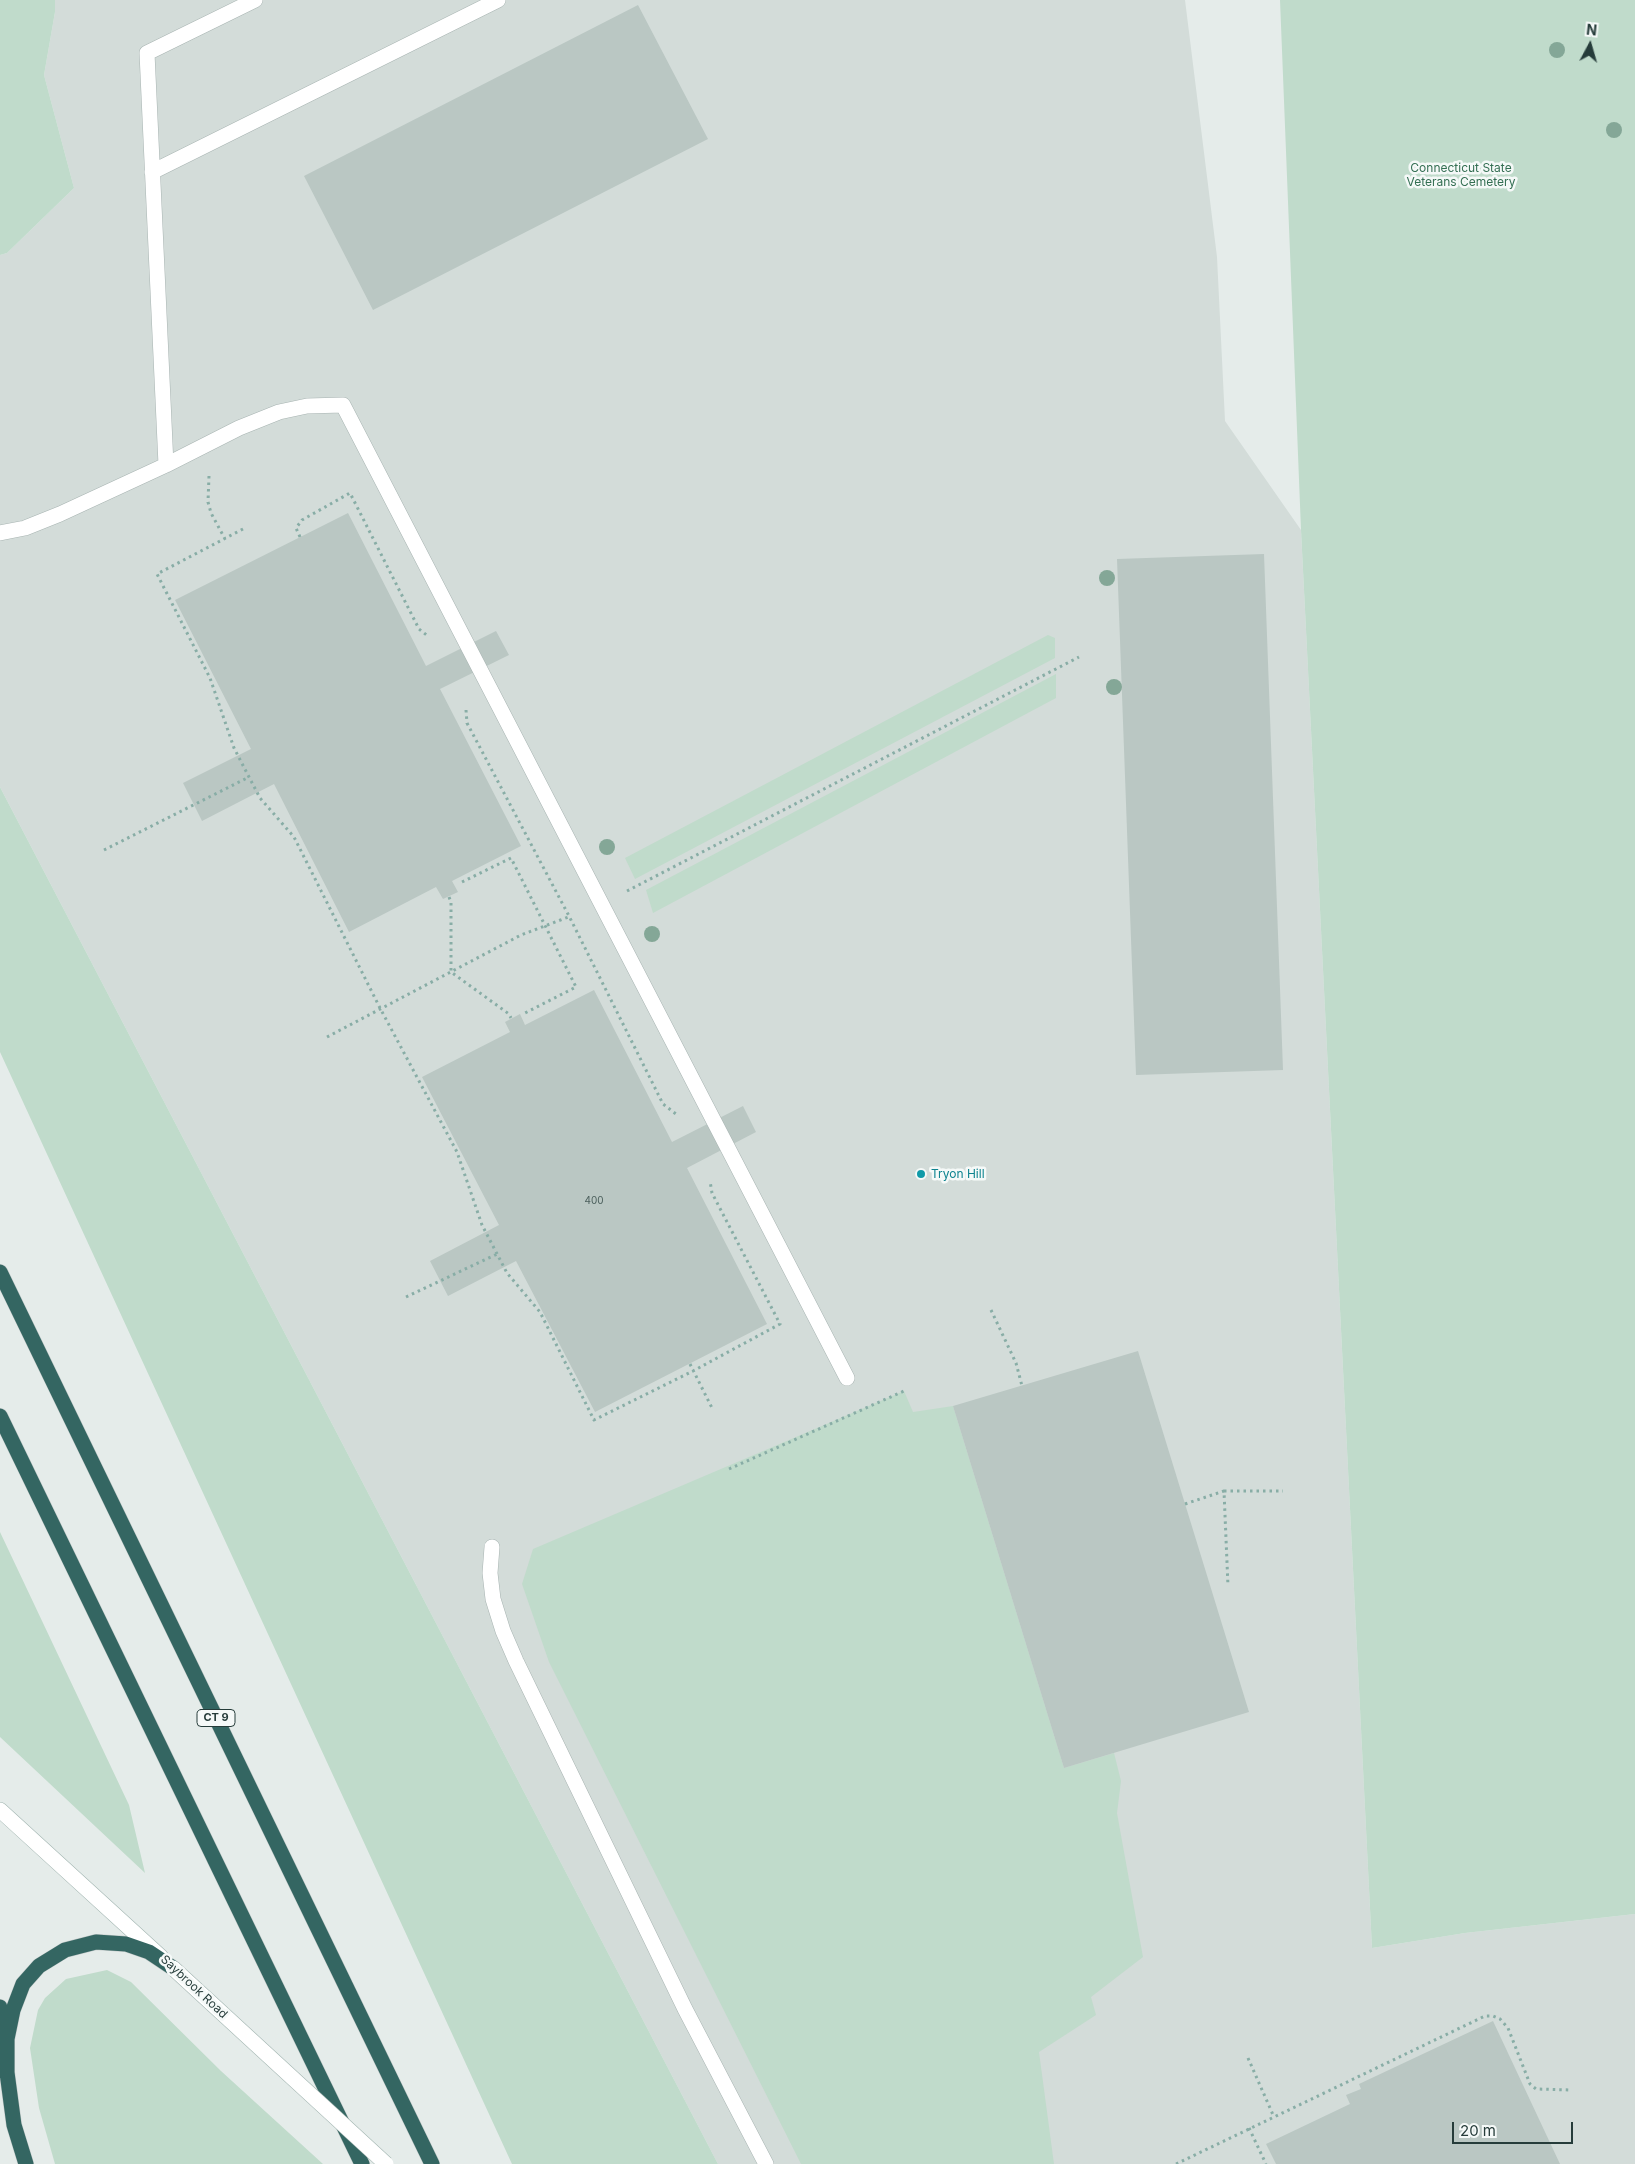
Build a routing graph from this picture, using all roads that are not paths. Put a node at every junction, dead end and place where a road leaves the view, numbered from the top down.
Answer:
1 (255, 0) edge
2 (498, 0) edge
3 (152, 172) junction
4 (166, 465) junction
5 (0, 533) edge
6 (0, 1272) edge
7 (846, 1378) dead end
8 (0, 1416) edge
9 (492, 1547) dead end
10 (0, 1810) edge
11 (173, 1968) junction
12 (0, 2007) edge
13 (7, 2075) junction
14 (26, 2164) edge
15 (362, 2164) edge
16 (386, 2164) edge
17 (432, 2164) edge
18 (766, 2164) edge

1 - 3 main road
2 - 3 main road
3 - 4 main road
4 - 5 main road
4 - 7 main road
6 - 17 highway, CT 9
8 - 15 highway
9 - 18 main road
10 - 11 main road, Saybrook Road
11 - 13 highway
11 - 16 main road, Saybrook Road, bridge
12 - 13 highway
13 - 14 highway

